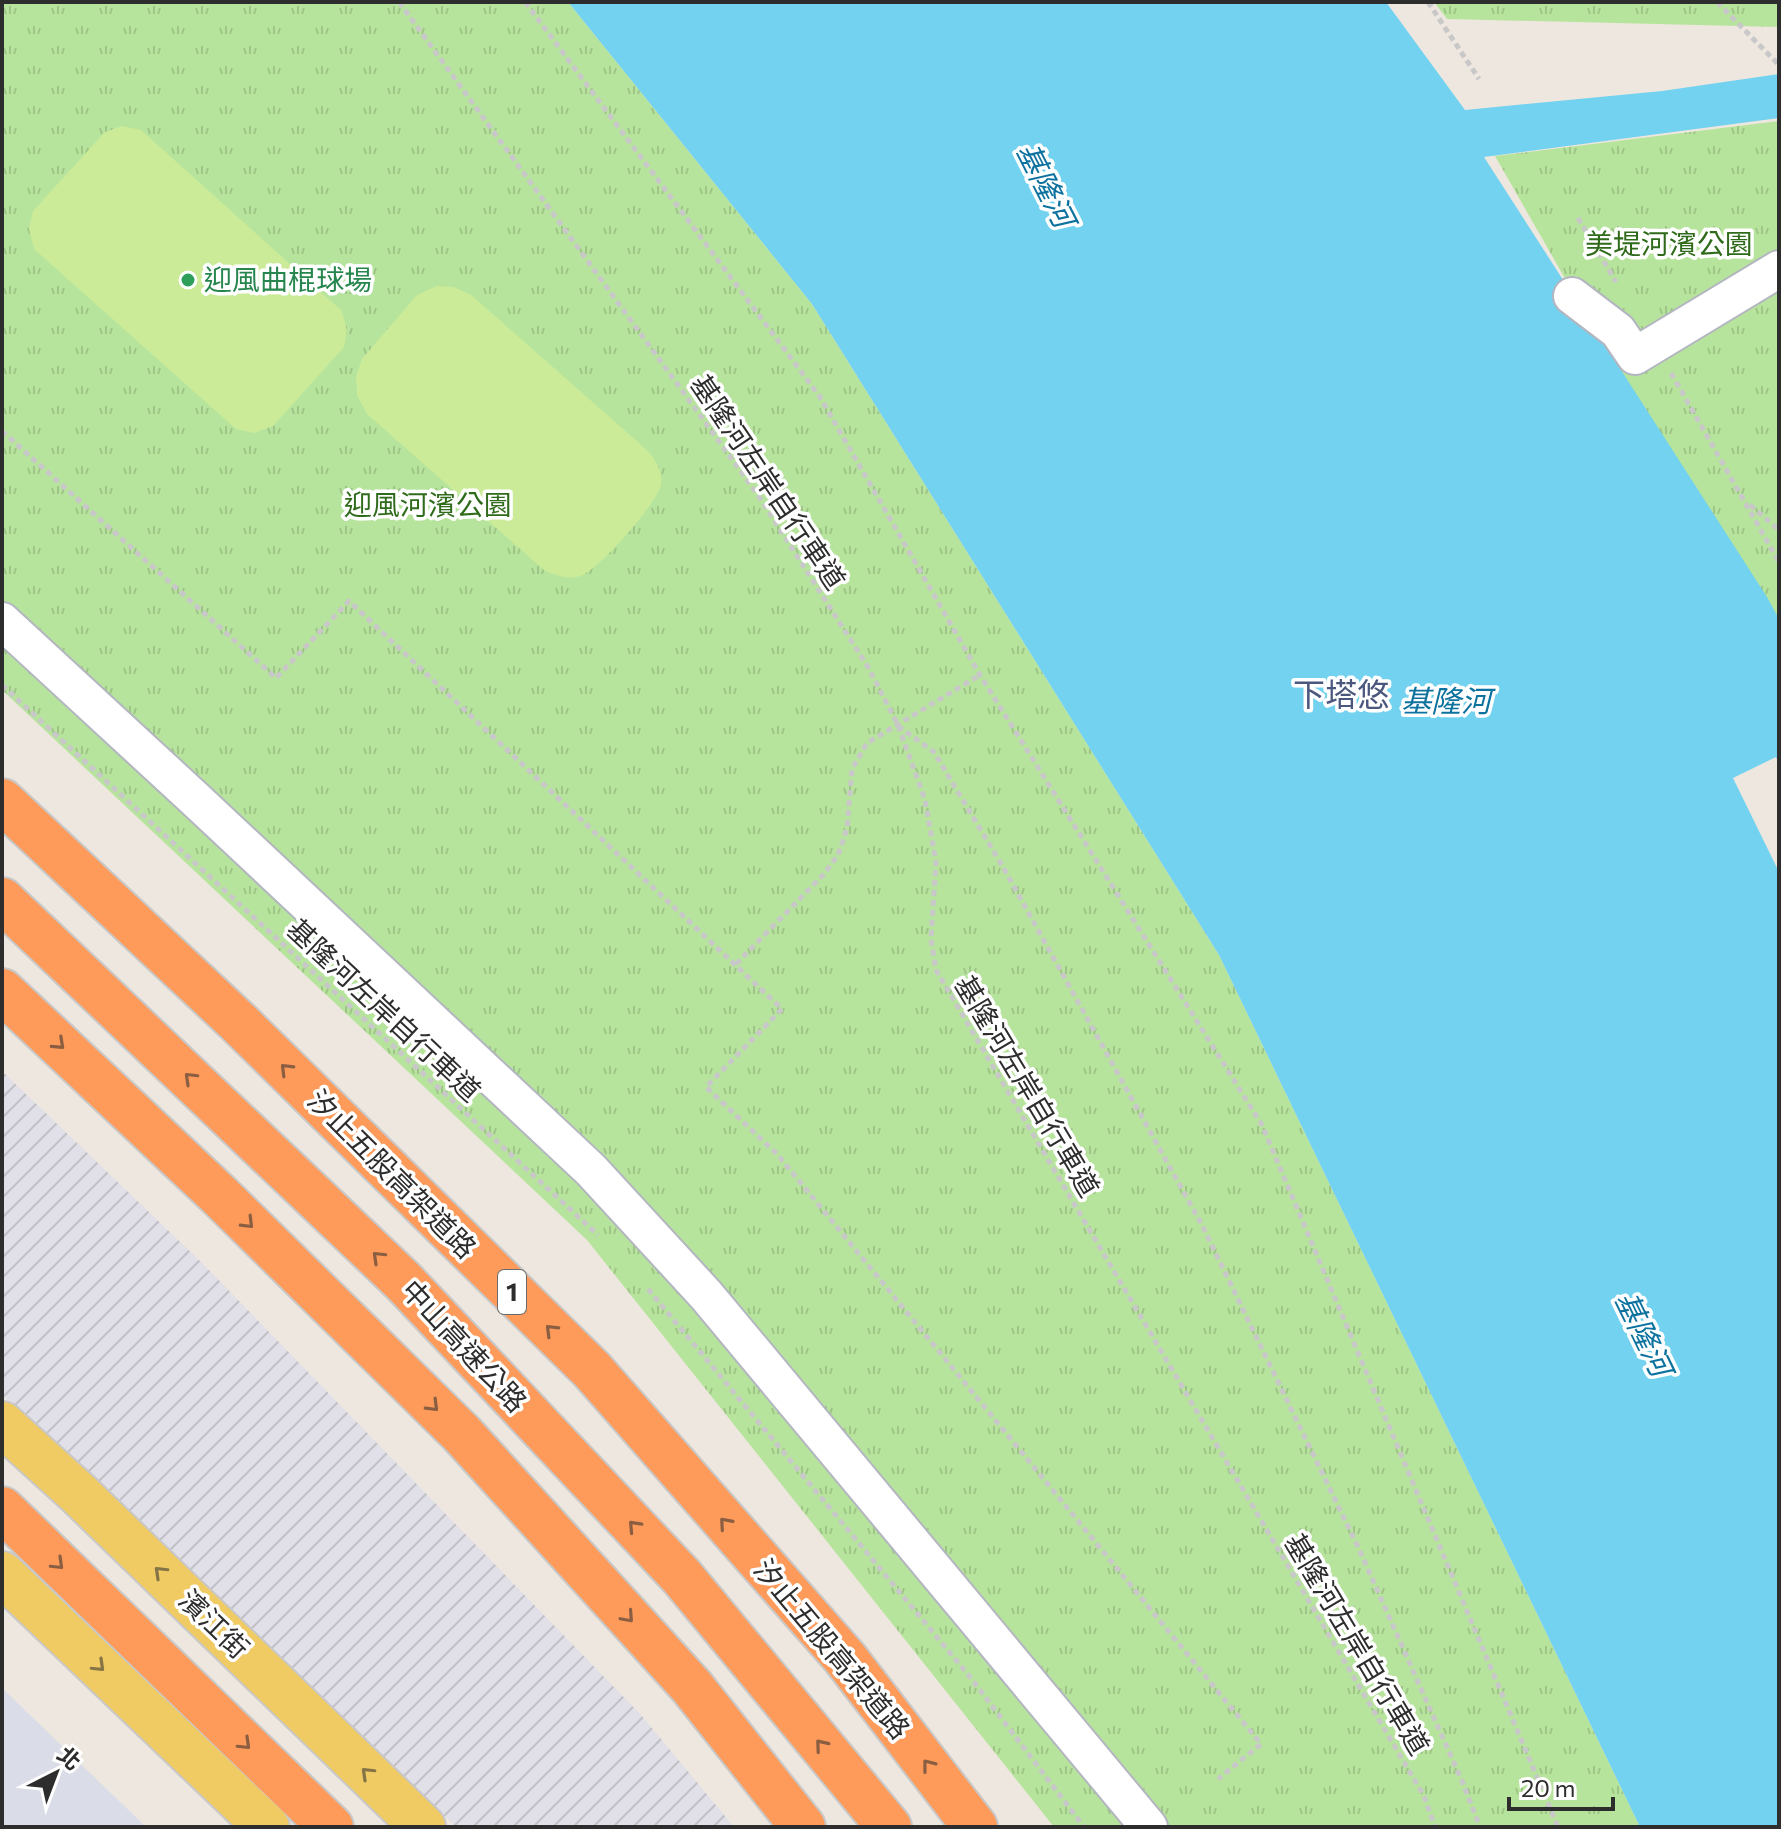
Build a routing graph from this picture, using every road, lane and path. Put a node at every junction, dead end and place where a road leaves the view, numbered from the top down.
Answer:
1 (399, 2) edge
2 (525, 2) edge
3 (1428, 2) edge
4 (1717, 2) edge
5 (1779, 65) edge
6 (1479, 79) dead end
7 (1578, 218) dead end
8 (1779, 269) edge
9 (1624, 295) dead end
10 (1572, 296) dead end
11 (1654, 346) junction
12 (2, 431) edge
13 (1744, 500) junction
14 (1779, 530) edge
15 (1779, 562) edge
16 (2, 621) edge
17 (980, 675) junction
18 (2, 685) edge
19 (898, 725) junction
20 (2, 801) edge
21 (2, 900) edge
22 (736, 964) junction
23 (2, 991) edge
24 (607, 1243) dead end
25 (639, 1278) dead end
26 (2, 1424) edge
27 (2, 1509) edge
28 (2, 1574) edge
29 (1218, 1779) dead end
30 (267, 1827) edge
31 (331, 1827) edge
32 (423, 1827) edge
33 (803, 1827) edge
34 (889, 1827) edge
35 (975, 1827) edge
36 (1084, 1827) edge
37 (1149, 1827) edge
38 (1435, 1827) edge
39 (1480, 1827) edge
40 (1558, 1827) edge

1 - 19 path, 基隆河左岸自行車道
2 - 17 path
3 - 6 path
4 - 5 path
7 - 9 path
8 - 11 lane
10 - 11 lane
11 - 13 path
12 - 22 path
13 - 14 path
13 - 15 path
16 - 37 lane
17 - 19 path
17 - 40 path
18 - 24 path, 基隆河左岸自行車道
19 - 22 path
19 - 38 path, 基隆河左岸自行車道
19 - 39 path
35 -> 20 highway, 汐止五股高架道路 / 1
34 -> 21 highway, 中山高速公路
22 - 29 path
23 -> 33 highway
25 - 36 path
32 -> 26 main road, 濱江街
27 -> 31 highway
28 -> 30 main road

